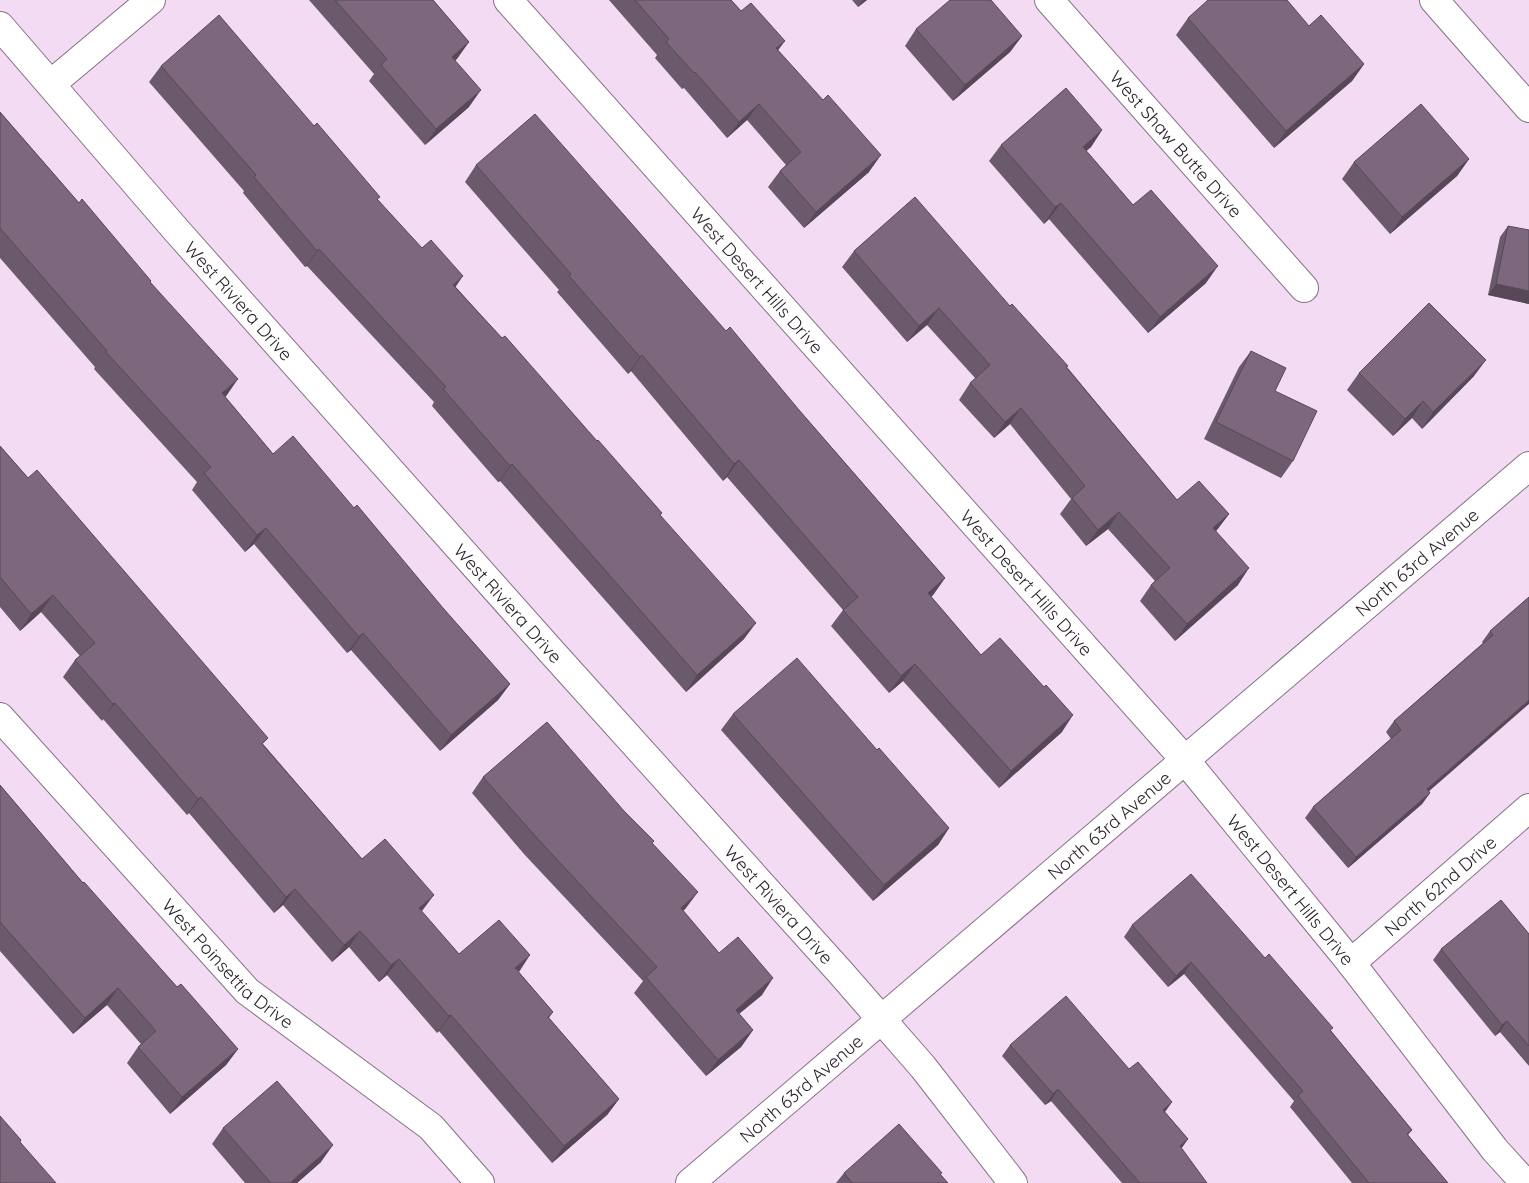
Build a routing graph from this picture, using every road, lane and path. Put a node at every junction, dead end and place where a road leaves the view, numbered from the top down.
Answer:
1 (151, 0) edge
2 (508, 0) edge
3 (1434, 0) edge
4 (1055, 2) edge
5 (0, 26) edge
6 (51, 84) junction
7 (1529, 108) edge
8 (1304, 288) dead end
9 (1529, 466) edge
10 (0, 717) edge
11 (1185, 760) junction
12 (1529, 808) edge
13 (1351, 963) junction
14 (881, 1018) junction
15 (480, 1183) edge
16 (690, 1183) edge
17 (1013, 1183) edge
18 (1525, 1183) edge

1 - 6 street
2 - 11 street, West Desert Hills Drive
3 - 7 street
4 - 8 street, West Shaw Butte Drive
5 - 6 street, West Riviera Drive
6 - 14 street, West Riviera Drive
9 - 11 street, North 63rd Avenue
10 - 15 street, West Poinsettia Drive
11 - 13 street, West Desert Hills Drive
11 - 14 street, North 63rd Avenue
12 - 13 street, North 62nd Drive
13 - 18 street, West Desert Hills Drive
14 - 16 street, North 63rd Avenue
14 - 17 street, West Riviera Drive

